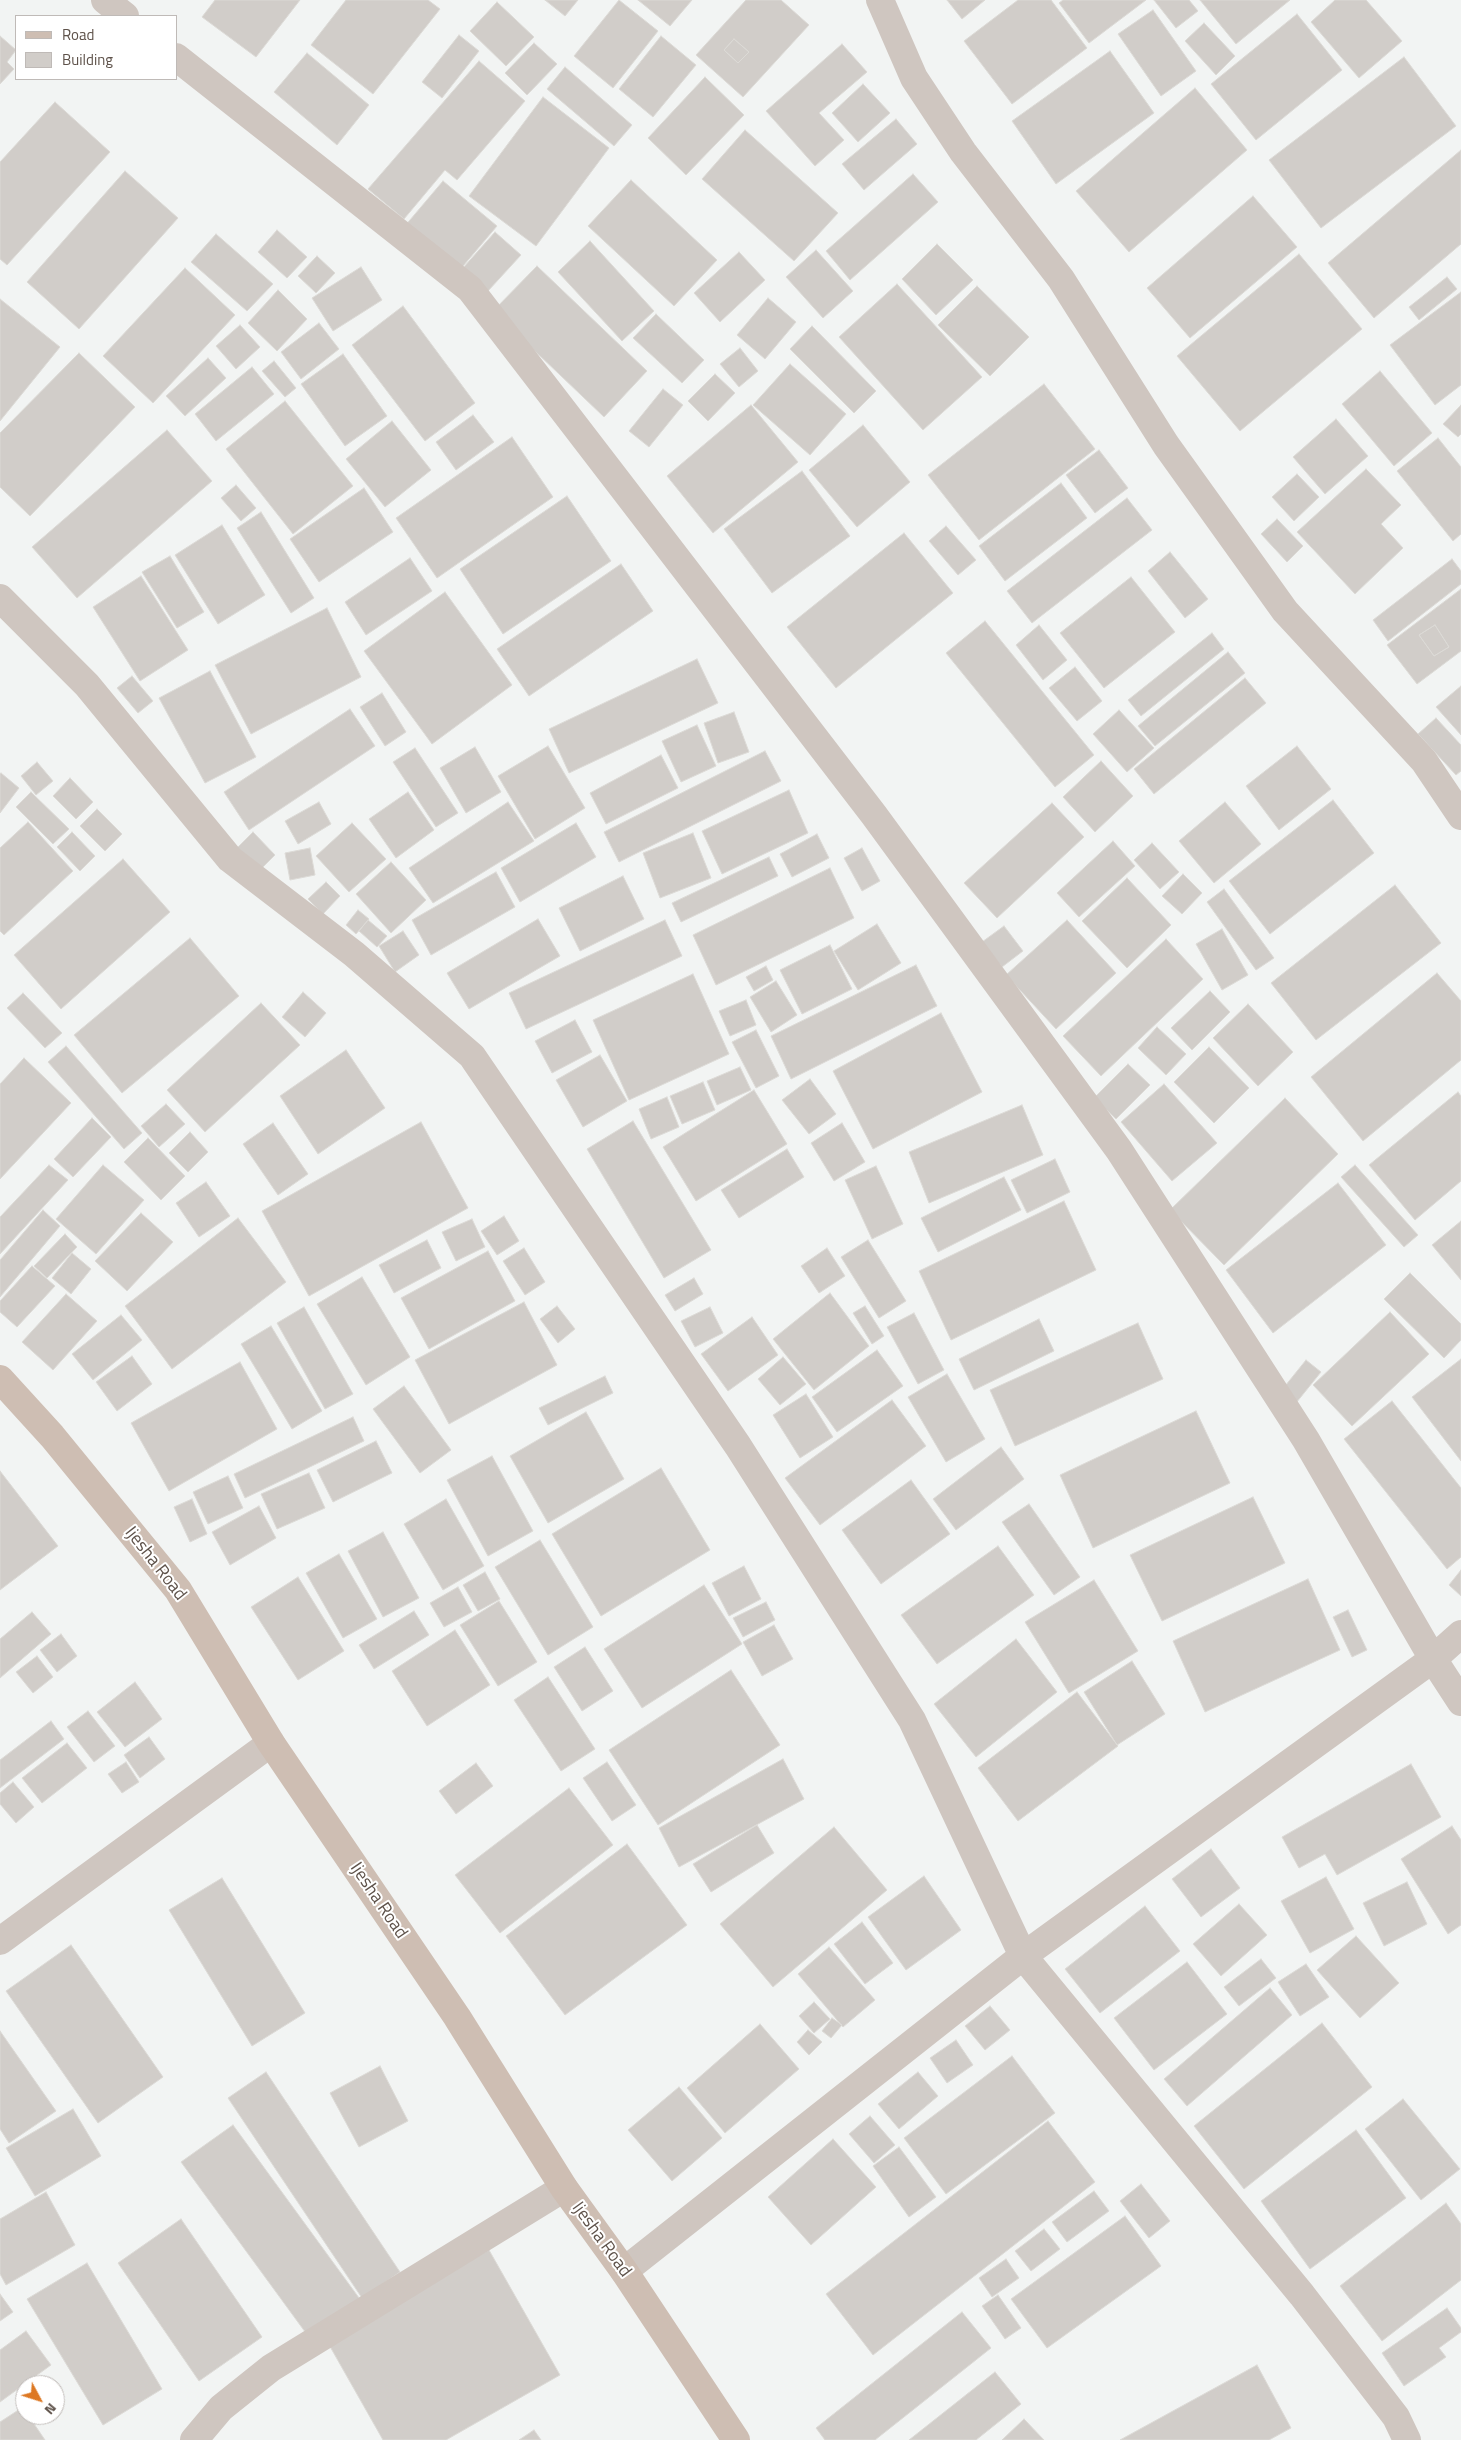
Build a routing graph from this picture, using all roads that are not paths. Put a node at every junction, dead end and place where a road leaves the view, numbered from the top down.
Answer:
1 (105, 0) edge
2 (880, 0) edge
3 (124, 15) edge
4 (178, 59) edge
5 (0, 598) edge
6 (1461, 816) edge
7 (0, 1379) edge
8 (1461, 1634) edge
9 (1433, 1658) junction
10 (1461, 1702) edge
11 (271, 1743) junction
12 (0, 1940) edge
13 (1023, 1956) junction
14 (564, 2188) junction
15 (624, 2271) junction
16 (194, 2440) edge
17 (736, 2440) edge
18 (1407, 2440) edge

1 - 3 street
2 - 6 street
4 - 9 street
5 - 13 street
7 - 11 main road, Ijesha Road
8 - 9 street
9 - 10 street
9 - 13 street
11 - 12 street
11 - 14 main road, Ijesha Road
13 - 15 street
13 - 18 street
14 - 15 main road, Ijesha Road
14 - 16 street
15 - 17 main road, Ijesha Road

